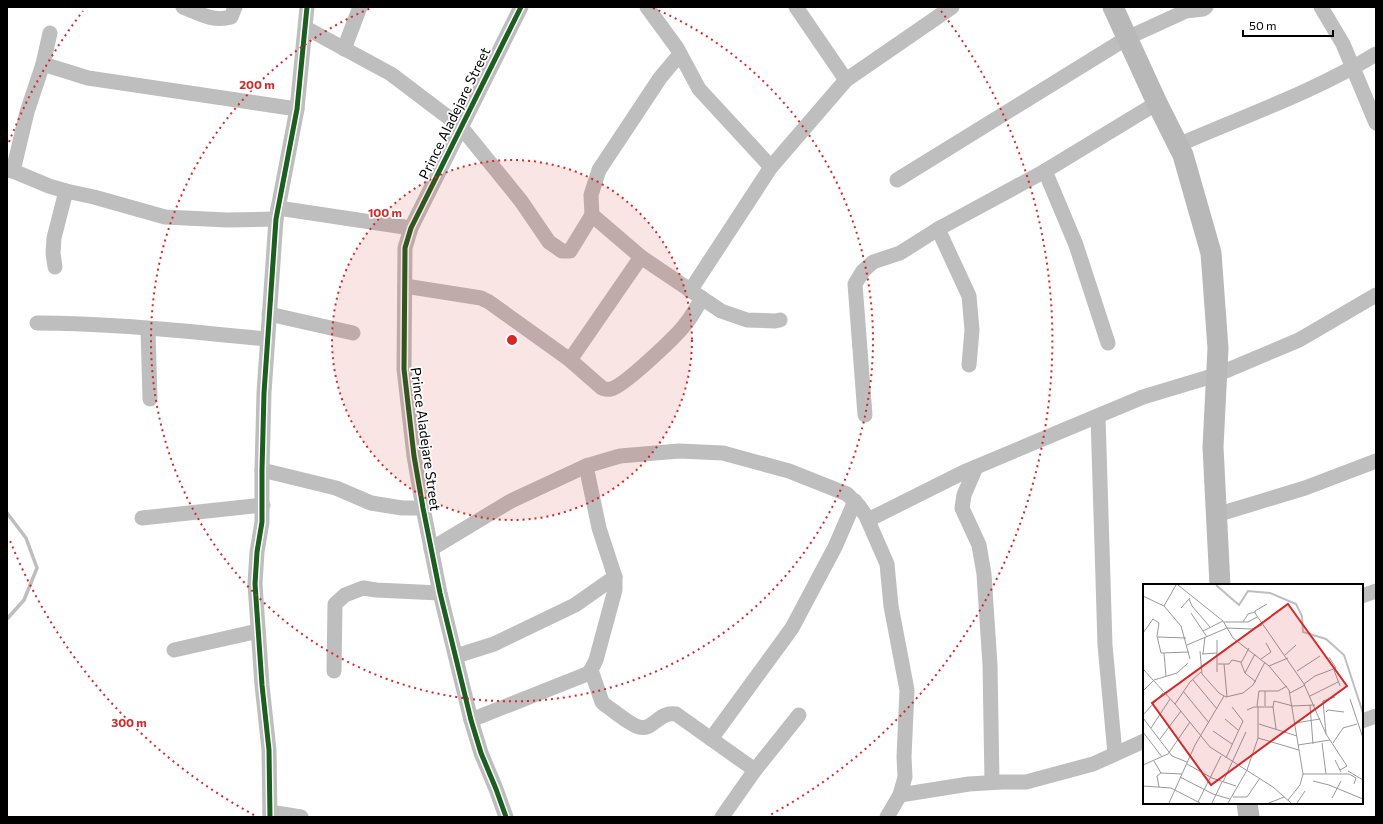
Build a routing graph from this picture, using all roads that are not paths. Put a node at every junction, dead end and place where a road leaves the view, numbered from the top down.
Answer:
1 (183, 7) edge
2 (235, 7) edge
3 (307, 7) edge
4 (360, 7) edge
5 (521, 7) edge
6 (647, 7) edge
7 (796, 7) edge
8 (952, 7) edge
9 (1113, 7) edge
10 (1206, 7) edge
11 (1321, 7) edge
12 (306, 28) junction
13 (50, 33) dead end
14 (1127, 38) junction
15 (344, 48) junction
16 (680, 54) junction
17 (1376, 54) edge
18 (43, 64) junction
19 (1353, 68) junction
20 (846, 80) junction
21 (1157, 103) junction
22 (297, 110) junction
23 (1376, 123) edge
24 (461, 127) junction
25 (1178, 144) junction
26 (771, 167) junction
27 (10, 171) edge
28 (1045, 171) junction
29 (897, 180) dead end
30 (66, 192) junction
31 (277, 214) junction
32 (592, 215) junction
33 (411, 228) junction
34 (938, 229) junction
35 (641, 257) junction
36 (55, 267) dead end
37 (405, 286) junction
38 (696, 295) junction
39 (1376, 295) edge
40 (269, 314) junction
41 (780, 320) dead end
42 (37, 323) dead end
43 (148, 329) junction
44 (354, 334) dead end
45 (267, 339) junction
46 (1108, 344) dead end
47 (570, 360) junction
48 (970, 365) dead end
49 (1216, 375) junction
50 (150, 399) dead end
51 (865, 415) dead end
52 (1098, 416) junction
53 (1376, 461) edge
54 (586, 466) junction
55 (976, 467) junction
56 (262, 470) junction
57 (854, 501) junction
58 (263, 505) junction
59 (423, 508) junction
60 (1216, 515) junction
61 (142, 518) dead end
62 (868, 520) junction
63 (431, 549) junction
64 (615, 577) junction
65 (1220, 584) edge
66 (1376, 591) edge
67 (440, 593) junction
68 (1363, 596) edge
69 (258, 631) junction
70 (174, 650) dead end
71 (456, 656) junction
72 (591, 670) junction
73 (334, 671) dead end
74 (799, 715) dead end
75 (1376, 716) edge
76 (471, 720) junction
77 (1363, 720) edge
78 (710, 739) junction
79 (1143, 741) edge
80 (1115, 754) junction
81 (755, 770) junction
82 (992, 782) junction
83 (900, 795) junction
84 (1247, 804) edge
85 (270, 815) edge
86 (301, 817) edge
87 (506, 817) edge
88 (722, 817) edge
89 (887, 817) edge
90 (1250, 817) edge

1 - 2 street
3 - 12 street
4 - 15 street
5 - 24 street, Prince Aladejare Street
6 - 16 street
7 - 20 street
8 - 20 street
9 - 14 street
10 - 14 street
11 - 19 street
12 - 15 street
12 - 22 street
13 - 18 street
14 - 21 street
14 - 29 street
15 - 24 street
16 - 26 street
16 - 32 street
17 - 19 street
18 - 22 street
18 - 27 street
19 - 23 street
19 - 25 street
20 - 26 street
21 - 25 street
21 - 28 street
22 - 31 street
24 - 32 street
24 - 33 street, Prince Aladejare Street
25 - 49 street
26 - 38 street
27 - 30 street
28 - 34 street
28 - 46 street
30 - 31 street
30 - 36 street
31 - 33 street
31 - 40 street
32 - 35 street
33 - 37 street, Prince Aladejare Street
34 - 48 street
34 - 51 street
35 - 38 street
35 - 47 street
37 - 47 street
37 - 59 street, Prince Aladejare Street
38 - 41 street
38 - 47 street
39 - 49 street
40 - 44 street
40 - 45 street
42 - 43 street
43 - 45 street
43 - 50 street
45 - 56 street
49 - 52 street
49 - 60 street
52 - 55 street
52 - 80 street
53 - 60 street
54 - 57 street
54 - 63 street
54 - 64 street
55 - 62 street
55 - 82 street
56 - 58 street
56 - 59 street
57 - 62 street
57 - 78 street
58 - 61 street
58 - 69 street
59 - 63 street, Prince Aladejare Street
60 - 65 street
62 - 83 street
63 - 67 street, Prince Aladejare Street
64 - 71 street
64 - 72 street
66 - 68 street
67 - 71 street, Prince Aladejare Street
67 - 73 street
69 - 70 street
69 - 85 street
71 - 76 street, Prince Aladejare Street
72 - 76 street
72 - 78 street
74 - 81 street
75 - 77 street
76 - 87 street, Prince Aladejare Street
78 - 81 street
79 - 80 street
80 - 82 street
81 - 88 street
82 - 83 street
83 - 89 street
84 - 90 street
85 - 86 street

